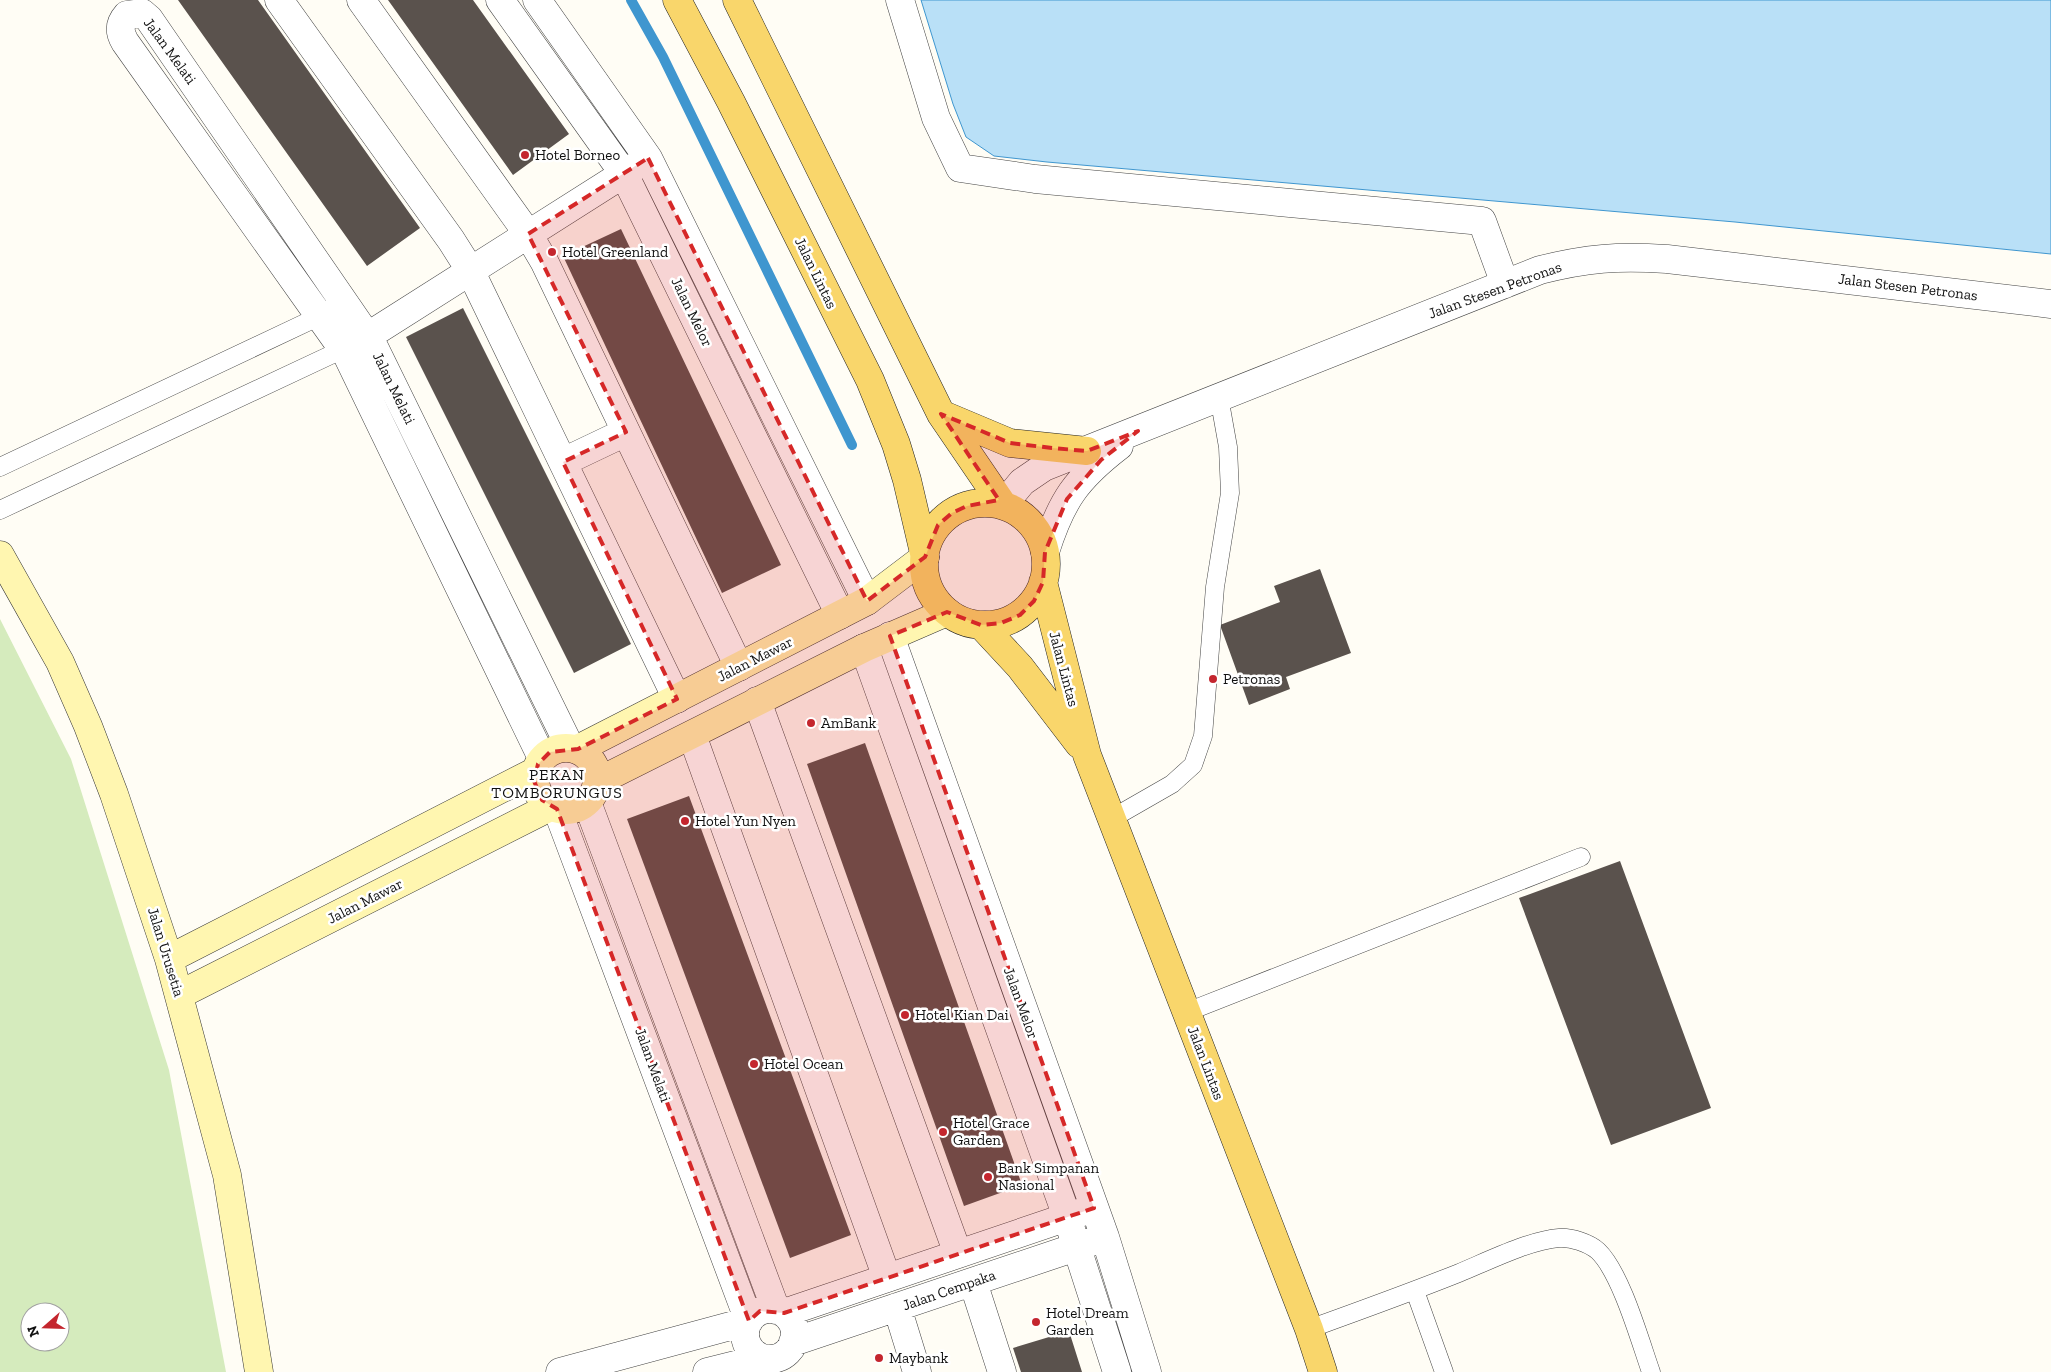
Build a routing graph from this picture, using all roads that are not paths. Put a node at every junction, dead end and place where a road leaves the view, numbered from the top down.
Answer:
1 (279, 0) edge
2 (361, 0) edge
3 (500, 0) edge
4 (537, 0) edge
5 (677, 0) edge
6 (737, 0) edge
7 (900, 0) edge
8 (648, 158) junction
9 (624, 174) junction
10 (528, 234) junction
11 (470, 270) junction
12 (1505, 284) junction
13 (344, 300) junction
14 (2051, 304) edge
15 (320, 316) junction
16 (368, 336) junction
17 (344, 351) junction
18 (1221, 398) junction
19 (942, 414) junction
20 (1138, 431) junction
21 (626, 432) junction
22 (1087, 451) junction
23 (563, 462) junction
24 (0, 467) edge
25 (1003, 505) junction
26 (0, 510) edge
27 (1045, 552) junction
28 (0, 555) edge
29 (924, 557) junction
30 (1043, 582) junction
31 (867, 601) junction
32 (947, 612) junction
33 (840, 616) junction
34 (981, 625) junction
35 (890, 636) junction
36 (864, 648) junction
37 (739, 667) junction
38 (677, 699) junction
39 (758, 701) junction
40 (692, 735) junction
41 (574, 748) junction
42 (1087, 755) junction
43 (539, 764) junction
44 (592, 792) junction
45 (554, 808) junction
46 (1112, 819) junction
47 (1580, 857) dead end
48 (169, 959) junction
49 (179, 994) junction
50 (1187, 1012) junction
51 (1094, 1208) junction
52 (1067, 1217) junction
53 (1105, 1237) junction
54 (1078, 1246) junction
55 (958, 1254) junction
56 (887, 1278) junction
57 (973, 1282) junction
58 (1415, 1291) junction
59 (897, 1307) junction
60 (780, 1312) junction
61 (749, 1321) junction
62 (1309, 1329) junction
63 (781, 1359) edge
64 (259, 1372) edge
65 (560, 1372) edge
66 (707, 1372) edge
67 (917, 1372) edge
68 (1002, 1372) edge
69 (1117, 1372) edge
70 (1147, 1372) edge
71 (1323, 1372) edge
72 (1444, 1372) edge
73 (1651, 1372) edge

1 - 11 street
2 - 10 street
3 - 9 street, Jalan Melor
4 - 8 street, Jalan Melor
5 - 29 main road, Jalan Lintas
6 - 19 main road
7 - 12 street
8 - 9 street
8 - 31 street, Jalan Melor
9 - 10 street
9 - 33 street, Jalan Melor
10 - 11 street
10 - 21 street
11 - 16 street
11 - 23 street
12 - 14 street, Jalan Stesen Petronas
12 - 18 street, Jalan Stesen Petronas
13 - 15 lane
13 - 15 street, Jalan Melati
13 - 16 street, Jalan Melati
15 - 17 street, Jalan Melati
15 - 24 lane
16 - 17 lane
16 - 41 street, Jalan Melati
17 - 26 lane
17 - 43 street, Jalan Melati
18 - 20 street, Jalan Stesen Petronas
18 - 46 lane
19 - 22 main road
19 - 25 main road
20 - 22 street, Jalan Stesen Petronas
20 - 27 street, Jalan Stesen Petronas
21 - 23 street
21 - 37 street
22 - 25 street, Jalan Stesen Petronas
23 - 38 street
25 - 27 main road
25 - 29 main road
27 - 30 main road
28 - 48 street, Jalan Urusetia
29 - 31 street, Jalan Mawar
29 - 32 main road
30 - 34 main road
30 - 42 main road, Jalan Lintas
31 - 33 street, Jalan Mawar
32 - 34 main road
32 - 35 street
33 - 37 street, Jalan Mawar
34 - 42 main road, Jalan Lintas
35 - 36 street
35 - 51 street, Jalan Melor
36 - 39 street
36 - 52 street, Jalan Melor
37 - 38 street, Jalan Mawar
38 - 41 street, Jalan Mawar
39 - 40 street
39 - 55 street
40 - 44 street
40 - 56 street
41 - 43 street
41 - 44 street
42 - 46 main road, Jalan Lintas
43 - 45 street
43 - 48 street
44 - 45 street
44 - 60 street, Jalan Melati
45 - 49 street, Jalan Mawar
45 - 61 street, Jalan Melati
46 - 50 main road, Jalan Lintas
47 - 50 lane
48 - 49 street, Jalan Urusetia
49 - 64 street, Jalan Urusetia
50 - 62 main road, Jalan Lintas
51 - 52 street, Jalan Cempaka
51 - 53 street, Jalan Melor
52 - 54 street, Jalan Melor
52 - 55 street, Jalan Cempaka
53 - 54 street, Jalan Cempaka
53 - 70 street, Jalan Melor
54 - 57 street, Jalan Cempaka
54 - 69 street, Jalan Melor
55 - 56 street, Jalan Cempaka
56 - 60 street, Jalan Cempaka
57 - 59 street, Jalan Cempaka
57 - 68 street
58 - 62 lane
58 - 72 lane
58 - 73 lane
59 - 63 street, Jalan Cempaka
59 - 67 street
60 - 61 street
60 - 63 street
61 - 63 street
61 - 65 street
62 - 71 main road, Jalan Lintas
63 - 66 street, Jalan Cempaka

